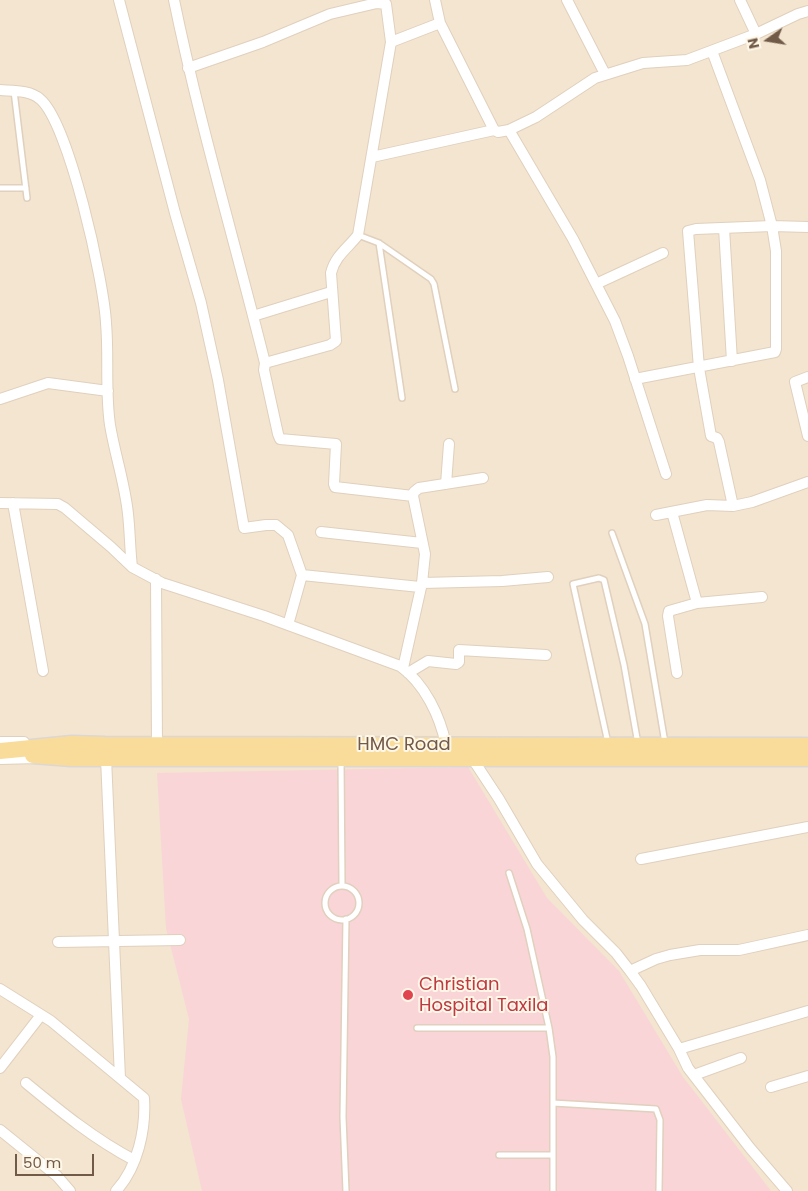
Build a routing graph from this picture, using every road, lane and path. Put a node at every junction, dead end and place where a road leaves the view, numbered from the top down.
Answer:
1 (118, 0) edge
2 (174, 0) edge
3 (434, 0) edge
4 (567, 0) edge
5 (740, 0) edge
6 (808, 11) edge
7 (440, 23) junction
8 (756, 34) junction
9 (391, 42) junction
10 (712, 51) junction
11 (188, 68) junction
12 (605, 74) junction
13 (0, 90) edge
14 (14, 92) junction
15 (494, 130) junction
16 (509, 130) junction
17 (372, 157) junction
18 (0, 188) edge
19 (26, 188) junction
20 (27, 198) dead end
21 (772, 226) junction
22 (808, 227) edge
23 (724, 228) junction
24 (358, 236) junction
25 (379, 243) junction
26 (663, 253) dead end
27 (596, 284) junction
28 (331, 292) junction
29 (254, 316) junction
30 (732, 361) junction
31 (265, 363) junction
32 (699, 368) junction
33 (808, 377) edge
34 (635, 379) junction
35 (455, 389) dead end
36 (108, 391) junction
37 (402, 398) dead end
38 (0, 399) edge
39 (808, 436) edge
40 (449, 444) dead end
41 (666, 474) dead end
42 (483, 478) dead end
43 (808, 482) edge
44 (446, 484) junction
45 (413, 496) junction
46 (0, 503) edge
47 (13, 503) junction
48 (733, 506) junction
49 (672, 512) junction
50 (656, 515) dead end
51 (321, 532) dead end
52 (612, 532) dead end
53 (422, 543) junction
54 (132, 568) junction
55 (302, 575) junction
56 (548, 577) dead end
57 (156, 580) junction
58 (421, 585) junction
59 (762, 597) dead end
60 (696, 603) junction
61 (288, 625) junction
62 (546, 655) dead end
63 (43, 671) dead end
64 (406, 671) junction
65 (677, 673) dead end
66 (0, 742) edge
67 (158, 745) junction
68 (446, 745) junction
69 (608, 746) junction
70 (638, 746) junction
71 (666, 746) junction
72 (808, 746) edge
73 (72, 751) junction
74 (0, 752) edge
75 (341, 752) junction
76 (468, 752) junction
77 (106, 758) junction
78 (808, 758) edge
79 (0, 759) edge
80 (808, 827) edge
81 (641, 859) dead end
82 (509, 873) dead end
83 (342, 886) junction
84 (346, 919) junction
85 (808, 935) edge
86 (180, 940) dead end
87 (114, 941) junction
88 (58, 942) dead end
89 (630, 971) junction
90 (0, 989) edge
91 (808, 1011) edge
92 (41, 1015) junction
93 (417, 1028) dead end
94 (549, 1028) junction
95 (679, 1049) junction
96 (741, 1058) dead end
97 (0, 1068) edge
98 (694, 1075) junction
99 (808, 1076) edge
100 (120, 1078) junction
101 (26, 1083) dead end
102 (771, 1088) dead end
103 (553, 1103) junction
104 (0, 1130) edge
105 (499, 1155) dead end
106 (553, 1155) junction
107 (134, 1160) junction
108 (70, 1191) edge
109 (116, 1191) edge
110 (346, 1191) edge
111 (552, 1191) edge
112 (660, 1191) edge
113 (787, 1191) edge

1 - 55 street
2 - 11 street
3 - 7 street
4 - 12 street
5 - 8 street
6 - 8 street
7 - 9 street
7 - 15 street
8 - 10 street
9 - 11 street
9 - 17 street
10 - 12 street
10 - 21 street
11 - 29 street
12 - 16 street
13 - 14 street
14 - 19 lane
14 - 36 street
15 - 16 street
15 - 17 street
16 - 27 street
17 - 24 street
18 - 19 lane
19 - 20 lane
21 - 22 street
21 - 23 street
21 - 30 street
23 - 30 street
23 - 32 street
24 - 25 lane
24 - 28 street
25 - 35 lane
25 - 37 lane
26 - 27 street
27 - 34 street
28 - 29 street
28 - 31 street
29 - 31 street
30 - 32 street
31 - 45 street
32 - 34 street
32 - 48 street
33 - 39 street
34 - 41 street
36 - 38 street
36 - 54 street
40 - 44 street
42 - 44 street
43 - 48 street
44 - 45 street
45 - 53 street
46 - 47 street
47 - 54 street
47 - 63 street
48 - 49 street
49 - 50 street
49 - 60 street
51 - 53 street
52 - 71 lane
53 - 58 street
54 - 57 street
55 - 58 street
55 - 61 street
56 - 58 street
57 - 61 street
57 - 67 street
58 - 64 street
59 - 60 street
60 - 65 street
61 - 64 street
62 - 64 street
64 - 68 street
66 - 73 street
67 - 73 main road, HMC Road
67 - 75 main road, HMC Road
68 - 75 main road, HMC Road
68 - 76 main road, HMC Road
69 - 70 main road, HMC Road
69 - 70 lane
69 - 76 main road, HMC Road
70 - 71 main road, HMC Road
71 - 72 main road, HMC Road
73 - 74 main road, HMC Road
73 - 77 main road, HMC Road
73 - 79 street
75 - 76 main road, HMC Road
75 - 77 main road, HMC Road
75 - 83 lane
76 - 78 main road, HMC Road
76 - 89 street
77 - 87 street
80 - 81 street
82 - 94 lane
83 - 84 lane
83 - 84 lane
84 - 110 lane
85 - 89 street
86 - 87 street
87 - 88 street
87 - 100 street
89 - 95 street
90 - 92 street
91 - 95 street
92 - 97 street
92 - 100 street
93 - 94 lane
94 - 103 lane
95 - 98 street
96 - 98 street
98 - 113 street
99 - 102 street
100 - 107 street
101 - 107 street
103 - 106 lane
103 - 112 lane
104 - 108 street
105 - 106 lane
106 - 111 lane
107 - 109 street

